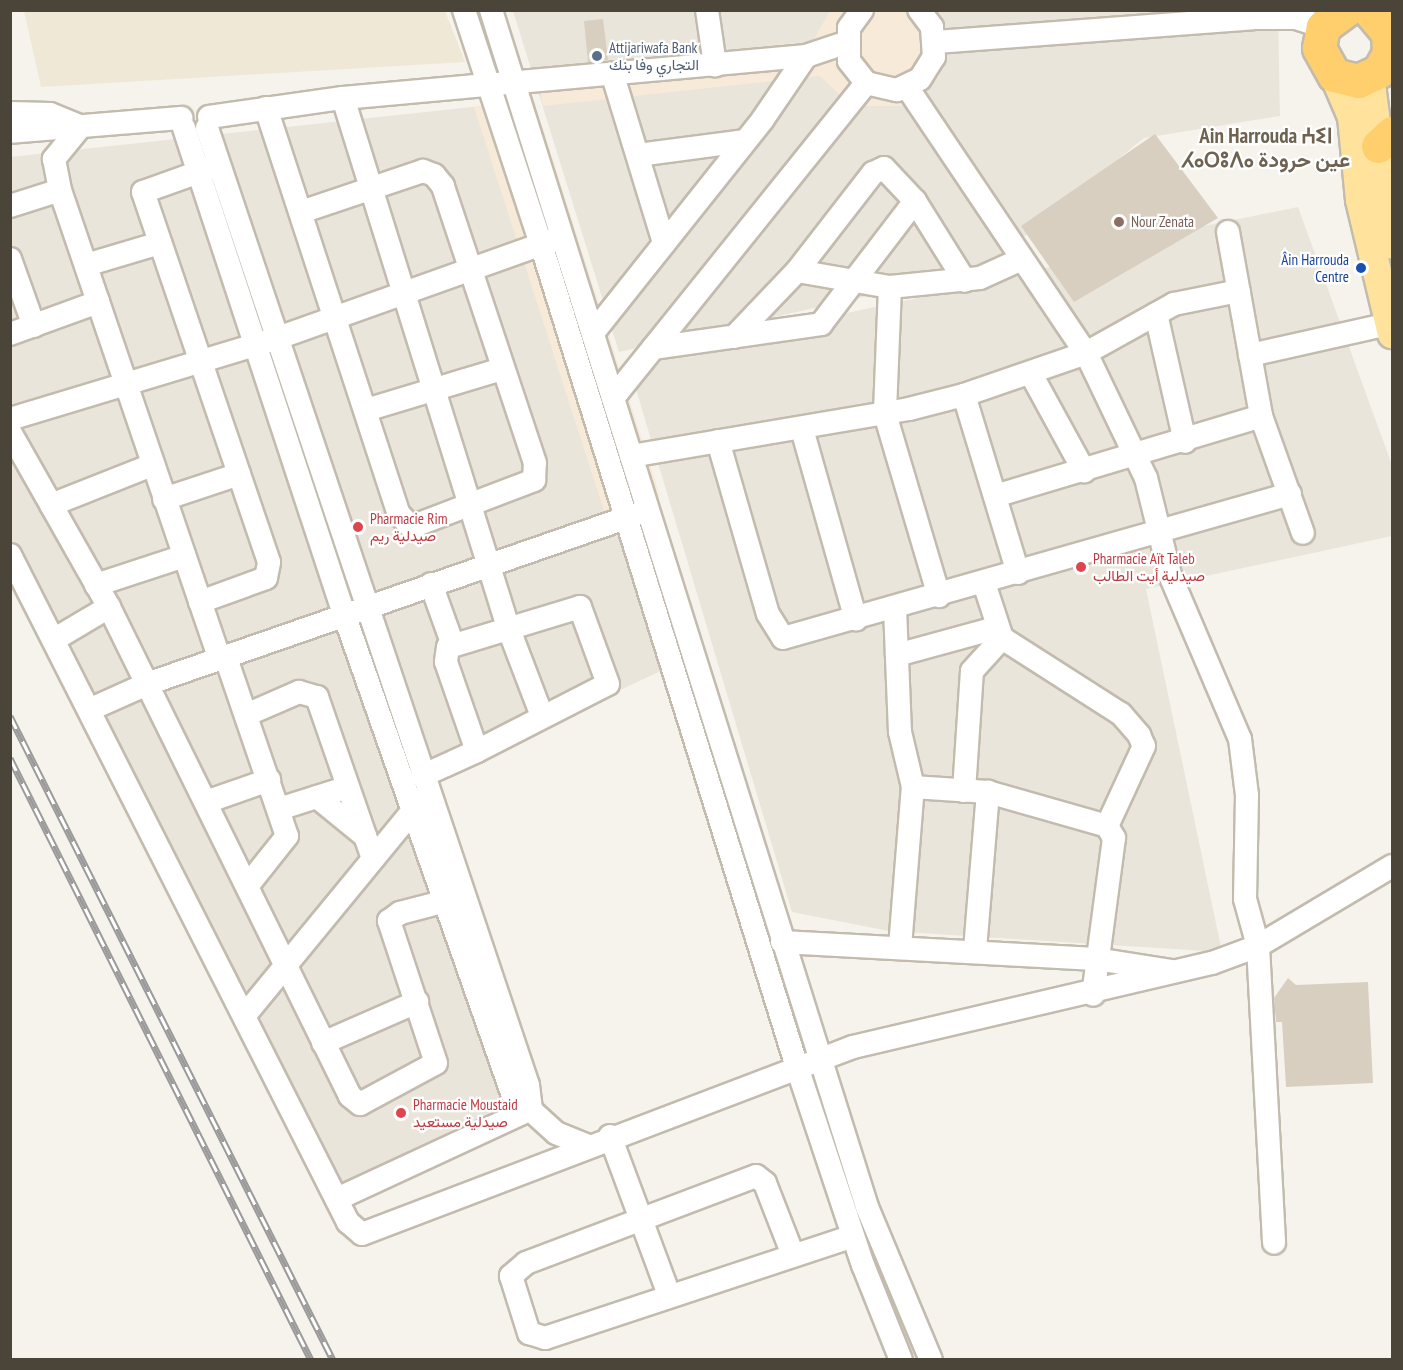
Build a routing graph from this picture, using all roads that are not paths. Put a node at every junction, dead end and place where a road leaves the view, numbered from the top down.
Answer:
1 (464, 10) edge
2 (491, 10) edge
3 (707, 10) edge
4 (862, 10) edge
5 (919, 10) edge
6 (1346, 15) edge
7 (936, 42) junction
8 (1391, 44) edge
9 (847, 52) junction
10 (808, 55) junction
11 (714, 65) junction
12 (1334, 75) junction
13 (613, 76) junction
14 (516, 81) junction
15 (1381, 81) edge
16 (491, 83) junction
17 (866, 83) junction
18 (907, 87) junction
19 (343, 98) junction
20 (266, 108) junction
21 (10, 113) edge
22 (195, 123) junction
23 (10, 132) edge
24 (69, 134) junction
25 (1385, 140) edge
26 (745, 141) junction
27 (10, 144) edge
28 (638, 155) junction
29 (208, 169) junction
30 (370, 189) junction
31 (60, 190) junction
32 (915, 201) junction
33 (10, 206) edge
34 (301, 212) junction
35 (1228, 232) dead end
36 (564, 236) junction
37 (160, 243) junction
38 (664, 243) junction
39 (542, 244) junction
40 (1392, 245) edge
41 (10, 259) edge
42 (1022, 259) junction
43 (86, 265) junction
44 (797, 271) junction
45 (468, 272) junction
46 (854, 280) junction
47 (965, 281) junction
48 (890, 286) junction
49 (1239, 291) junction
50 (401, 295) junction
51 (98, 302) junction
52 (1156, 314) junction
53 (337, 317) junction
54 (34, 326) junction
55 (1391, 329) edge
56 (593, 333) junction
57 (10, 334) edge
58 (734, 337) junction
59 (278, 338) junction
60 (256, 344) junction
61 (653, 348) junction
62 (1086, 353) junction
63 (1250, 355) junction
64 (200, 360) junction
65 (502, 369) junction
66 (1031, 374) junction
67 (124, 384) junction
68 (434, 389) junction
69 (964, 395) junction
70 (613, 398) junction
71 (366, 410) junction
72 (885, 414) junction
73 (1261, 416) junction
74 (10, 419) edge
75 (802, 429) junction
76 (10, 432) edge
77 (718, 441) junction
78 (1185, 442) junction
79 (631, 456) junction
80 (1136, 457) junction
81 (152, 465) junction
82 (1084, 471) junction
83 (239, 474) junction
84 (1290, 494) junction
85 (995, 496) junction
86 (164, 499) junction
87 (470, 503) junction
88 (51, 505) junction
89 (637, 513) junction
90 (1303, 533) dead end
91 (1160, 534) junction
92 (10, 555) edge
93 (184, 556) junction
94 (489, 564) junction
95 (1018, 573) junction
96 (984, 583) junction
97 (431, 584) junction
98 (96, 585) junction
99 (939, 596) junction
100 (200, 602) junction
101 (109, 607) junction
102 (895, 608) junction
103 (354, 611) junction
104 (856, 620) junction
105 (508, 627) junction
106 (999, 633) junction
107 (55, 639) junction
108 (453, 645) junction
109 (897, 655) junction
110 (223, 659) junction
111 (147, 684) junction
112 (91, 709) junction
113 (246, 716) junction
114 (542, 716) junction
115 (477, 751) junction
116 (269, 780) junction
117 (426, 783) junction
118 (348, 787) junction
119 (913, 787) junction
120 (964, 791) junction
121 (988, 792) junction
122 (317, 797) junction
123 (206, 802) junction
124 (279, 809) junction
125 (411, 812) junction
126 (1107, 826) junction
127 (365, 836) junction
128 (373, 859) junction
129 (1392, 866) edge
130 (248, 885) junction
131 (442, 902) junction
132 (782, 942) junction
133 (1258, 946) junction
134 (900, 947) junction
135 (975, 950) junction
136 (1096, 959) junction
137 (288, 965) junction
138 (1179, 972) junction
139 (1093, 995) junction
140 (417, 1002) junction
141 (245, 1015) junction
142 (323, 1043) junction
143 (819, 1059) junction
144 (797, 1067) junction
145 (531, 1109) junction
146 (610, 1136) junction
147 (586, 1145) junction
148 (337, 1198) junction
149 (640, 1218) junction
150 (853, 1236) junction
151 (1274, 1243) dead end
152 (793, 1255) junction
153 (669, 1295) junction
154 (901, 1359) edge
155 (931, 1359) edge

1 - 16 street
2 - 14 street
3 - 11 street
4 - 9 street
5 - 7 street
6 - 7 street
6 - 8 highway
6 - 12 highway
7 - 18 street
8 - 15 highway
9 - 10 street
9 - 17 street
10 - 11 street
10 - 26 street
11 - 13 street
12 - 15 highway
12 - 55 main road
13 - 14 street
13 - 28 street
14 - 16 street
14 - 36 street
15 - 25 main road
16 - 19 street
16 - 39 street
17 - 18 street
17 - 61 street
18 - 42 street
19 - 20 street
19 - 30 street
20 - 22 street
20 - 34 street
21 - 24 street
22 - 24 street
22 - 29 street
23 - 24 street
24 - 27 street
24 - 31 street
25 - 40 main road
26 - 28 street
26 - 38 street
28 - 38 street
29 - 37 street
29 - 59 street
29 - 60 street
30 - 34 street
30 - 45 street
30 - 50 street
31 - 33 street
31 - 43 street
32 - 44 street
32 - 46 street
32 - 47 street
34 - 53 street
35 - 49 street
36 - 39 street
36 - 56 street
37 - 43 street
37 - 64 street
38 - 56 street
39 - 45 street
39 - 89 street
41 - 54 street
42 - 47 street
42 - 62 street
43 - 51 street
44 - 46 street
44 - 58 street
45 - 50 street
45 - 65 street
46 - 48 street
46 - 58 street
47 - 48 street
48 - 72 street
49 - 52 street
49 - 63 street
50 - 53 street
50 - 68 street
51 - 54 street
51 - 67 street
52 - 62 street
52 - 78 street
53 - 59 street
53 - 71 street
54 - 57 street
55 - 63 street
56 - 70 street
58 - 61 street
59 - 60 street
59 - 103 street
60 - 64 street
60 - 103 street
61 - 70 street
62 - 66 street
62 - 80 street
63 - 73 street
64 - 67 street
64 - 83 street
65 - 68 street
65 - 87 street
66 - 69 street
66 - 82 street
67 - 74 street
67 - 81 street
68 - 71 street
68 - 87 street
69 - 72 street
69 - 85 street
70 - 79 street
71 - 87 street
72 - 75 street
72 - 99 street
73 - 78 street
73 - 84 street
75 - 77 street
75 - 104 street
76 - 88 street
77 - 79 street
77 - 104 street
78 - 80 street
79 - 89 street
80 - 82 street
80 - 91 street
81 - 86 street
81 - 88 street
82 - 85 street
83 - 86 street
83 - 100 street
84 - 90 street
84 - 91 street
85 - 95 street
86 - 93 street
87 - 94 street
88 - 98 street
89 - 94 street
89 - 132 street
89 - 144 street
91 - 95 street
91 - 133 street
92 - 107 street
93 - 98 street
93 - 100 street
94 - 97 street
94 - 105 street
95 - 96 street
96 - 99 street
96 - 106 street
97 - 103 street
97 - 108 street
98 - 101 street
99 - 102 street
100 - 110 street
101 - 107 street
101 - 111 street
102 - 104 street
102 - 109 street
103 - 110 street
103 - 117 street
103 - 125 street
105 - 108 street
105 - 114 street
105 - 114 street
106 - 109 street
106 - 120 street
106 - 126 street
107 - 112 street
108 - 115 street
109 - 119 street
110 - 111 street
110 - 113 street
111 - 112 street
111 - 123 street
112 - 141 street
113 - 116 street
113 - 118 street
114 - 115 street
115 - 117 street
116 - 123 street
116 - 124 street
117 - 125 street
117 - 145 street
118 - 122 street
118 - 127 street
119 - 120 street
119 - 134 street
120 - 121 street
121 - 126 street
121 - 135 street
122 - 124 street
122 - 127 street
123 - 130 street
124 - 130 street
125 - 128 street
125 - 131 street
126 - 136 street
127 - 128 street
128 - 137 street
129 - 133 street
130 - 137 street
131 - 140 street
131 - 145 street
132 - 134 street
132 - 143 street
133 - 138 street
133 - 151 street
134 - 135 street
135 - 136 street
136 - 138 street
136 - 139 street
137 - 141 street
137 - 142 street
138 - 139 street
139 - 143 street
140 - 142 street
140 - 142 street
141 - 148 street
143 - 144 street
143 - 155 street
144 - 146 street
144 - 150 street
145 - 147 street
145 - 148 street
146 - 147 street
146 - 149 street
147 - 148 street
149 - 152 street
149 - 153 street
149 - 153 street
150 - 152 street
150 - 154 street
152 - 153 street

